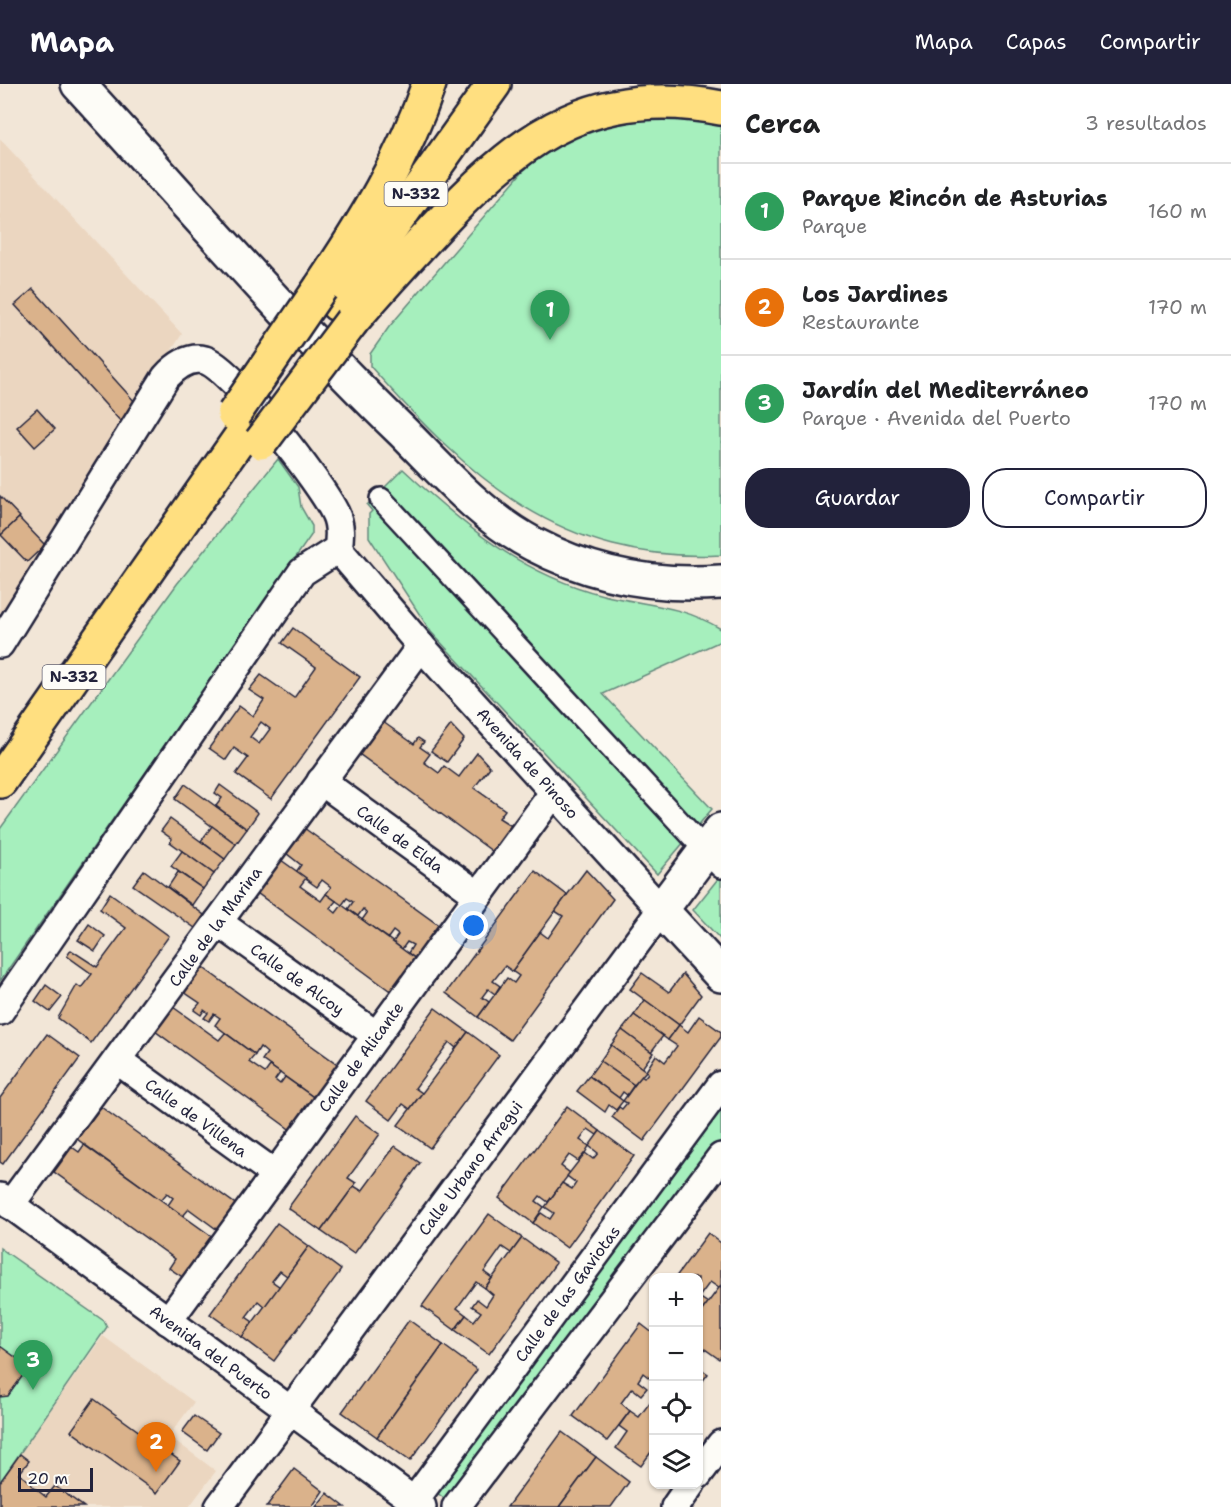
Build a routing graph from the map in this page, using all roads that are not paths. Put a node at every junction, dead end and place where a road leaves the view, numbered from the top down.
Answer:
1 (78, 84) edge
2 (429, 84) edge
3 (494, 84) edge
4 (721, 108) edge
5 (337, 304) junction
6 (247, 428) junction
7 (381, 499) dead end
8 (338, 549) junction
9 (721, 582) edge
10 (0, 644) edge
11 (421, 646) junction
12 (4, 776) edge
13 (321, 781) junction
14 (554, 792) junction
15 (716, 849) edge
16 (478, 895) junction
17 (661, 910) junction
18 (218, 922) junction
19 (721, 975) edge
20 (0, 1011) edge
21 (376, 1035) junction
22 (117, 1060) junction
23 (721, 1085) edge
24 (721, 1157) edge
25 (275, 1174) junction
26 (4, 1207) edge
27 (168, 1321) junction
28 (285, 1417) junction
29 (721, 1444) edge
30 (703, 1469) edge
31 (689, 1489) edge
32 (409, 1505) edge
33 (219, 1507) edge
34 (456, 1507) edge
35 (675, 1507) edge

1 - 9 street
2 - 5 highway
3 - 5 highway, N-332
4 - 5 highway
5 - 6 highway, N-332
6 - 12 highway, N-332
6 - 12 highway
7 - 15 street
8 - 10 street
8 - 11 street, Avenida de Pinoso
8 - 20 street
11 - 13 street, Calle de la Marina
11 - 14 street, Avenida de Pinoso
13 - 16 street, Calle de Elda
13 - 18 street, Calle de la Marina
14 - 16 street, Calle de Alicante
14 - 17 street, Avenida de Pinoso
15 - 17 street, Calle Urbano Arregui
16 - 21 street, Calle de Alicante
17 - 19 street, Avenida de Pinoso
17 - 28 street, Calle Urbano Arregui
18 - 21 street, Calle de Alcoy
18 - 22 street, Calle de la Marina
21 - 25 street, Calle de Alicante
22 - 25 street, Calle de Villena
22 - 26 street, Calle de la Marina
23 - 32 street, Calle de las Gaviotas
24 - 34 street
25 - 27 street, Calle de Alicante
26 - 27 street, Avenida del Puerto
26 - 28 street, Avenida del Puerto
27 - 28 street, Avenida del Puerto
28 - 32 street, Avenida del Puerto
28 - 33 street, Calle Urbano Arregui
29 - 30 street
31 - 35 street

